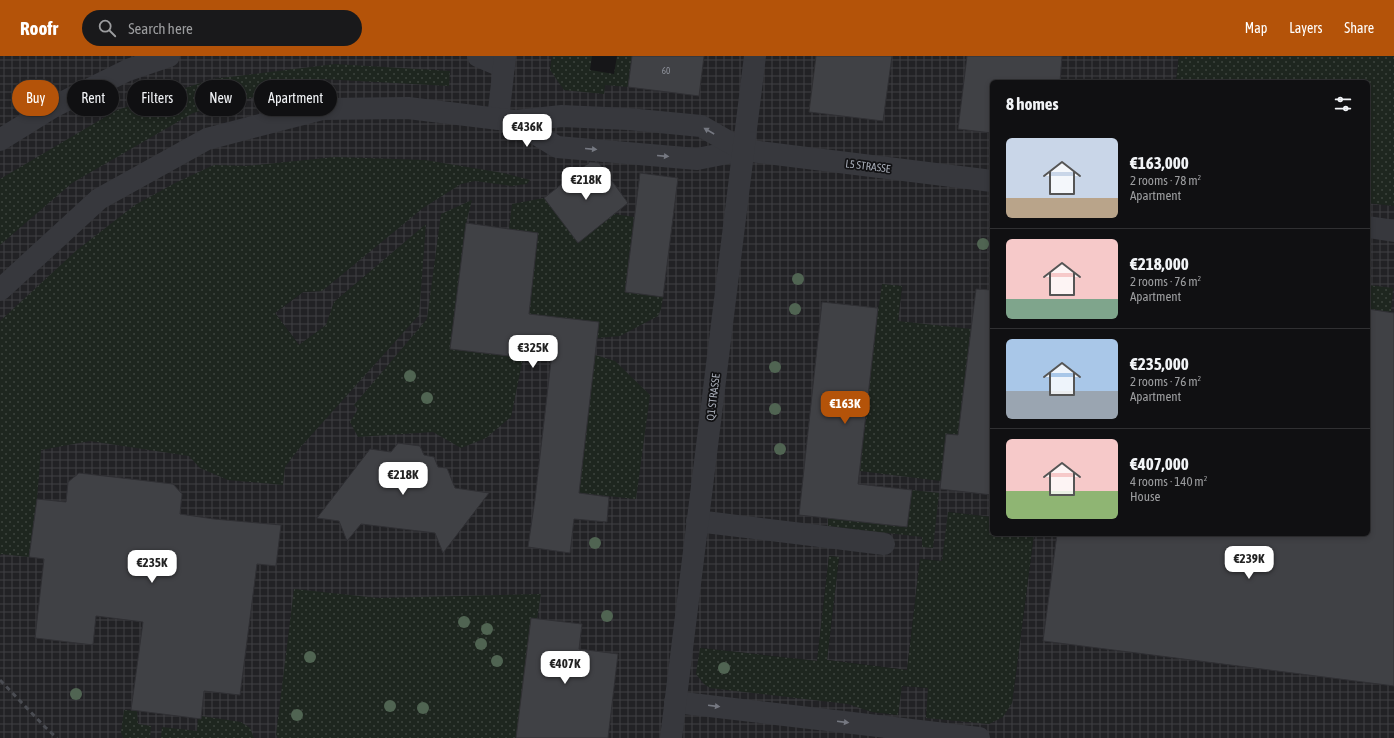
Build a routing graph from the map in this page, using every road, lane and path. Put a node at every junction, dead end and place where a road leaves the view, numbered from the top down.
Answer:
1 (169, 56) edge
2 (478, 56) edge
3 (755, 56) edge
4 (505, 61) edge
5 (507, 120) junction
6 (0, 140) edge
7 (743, 150) junction
8 (990, 181) edge
9 (1370, 228) edge
10 (1394, 231) edge
11 (0, 290) edge
12 (697, 522) junction
13 (884, 544) dead end
14 (675, 702) junction
15 (671, 738) edge
16 (979, 738) edge

1 - 6 street
2 - 4 street
3 - 7 street, Q1 STRASSE
4 - 5 street
7 -> 5 street
5 -> 7 street
5 - 11 street
7 - 8 street, L5 STRASSE
7 - 12 street, Q1 STRASSE
9 - 10 street
12 - 13 street
12 - 14 street, Q1 STRASSE
14 - 15 street, Q1 STRASSE
14 -> 16 street

